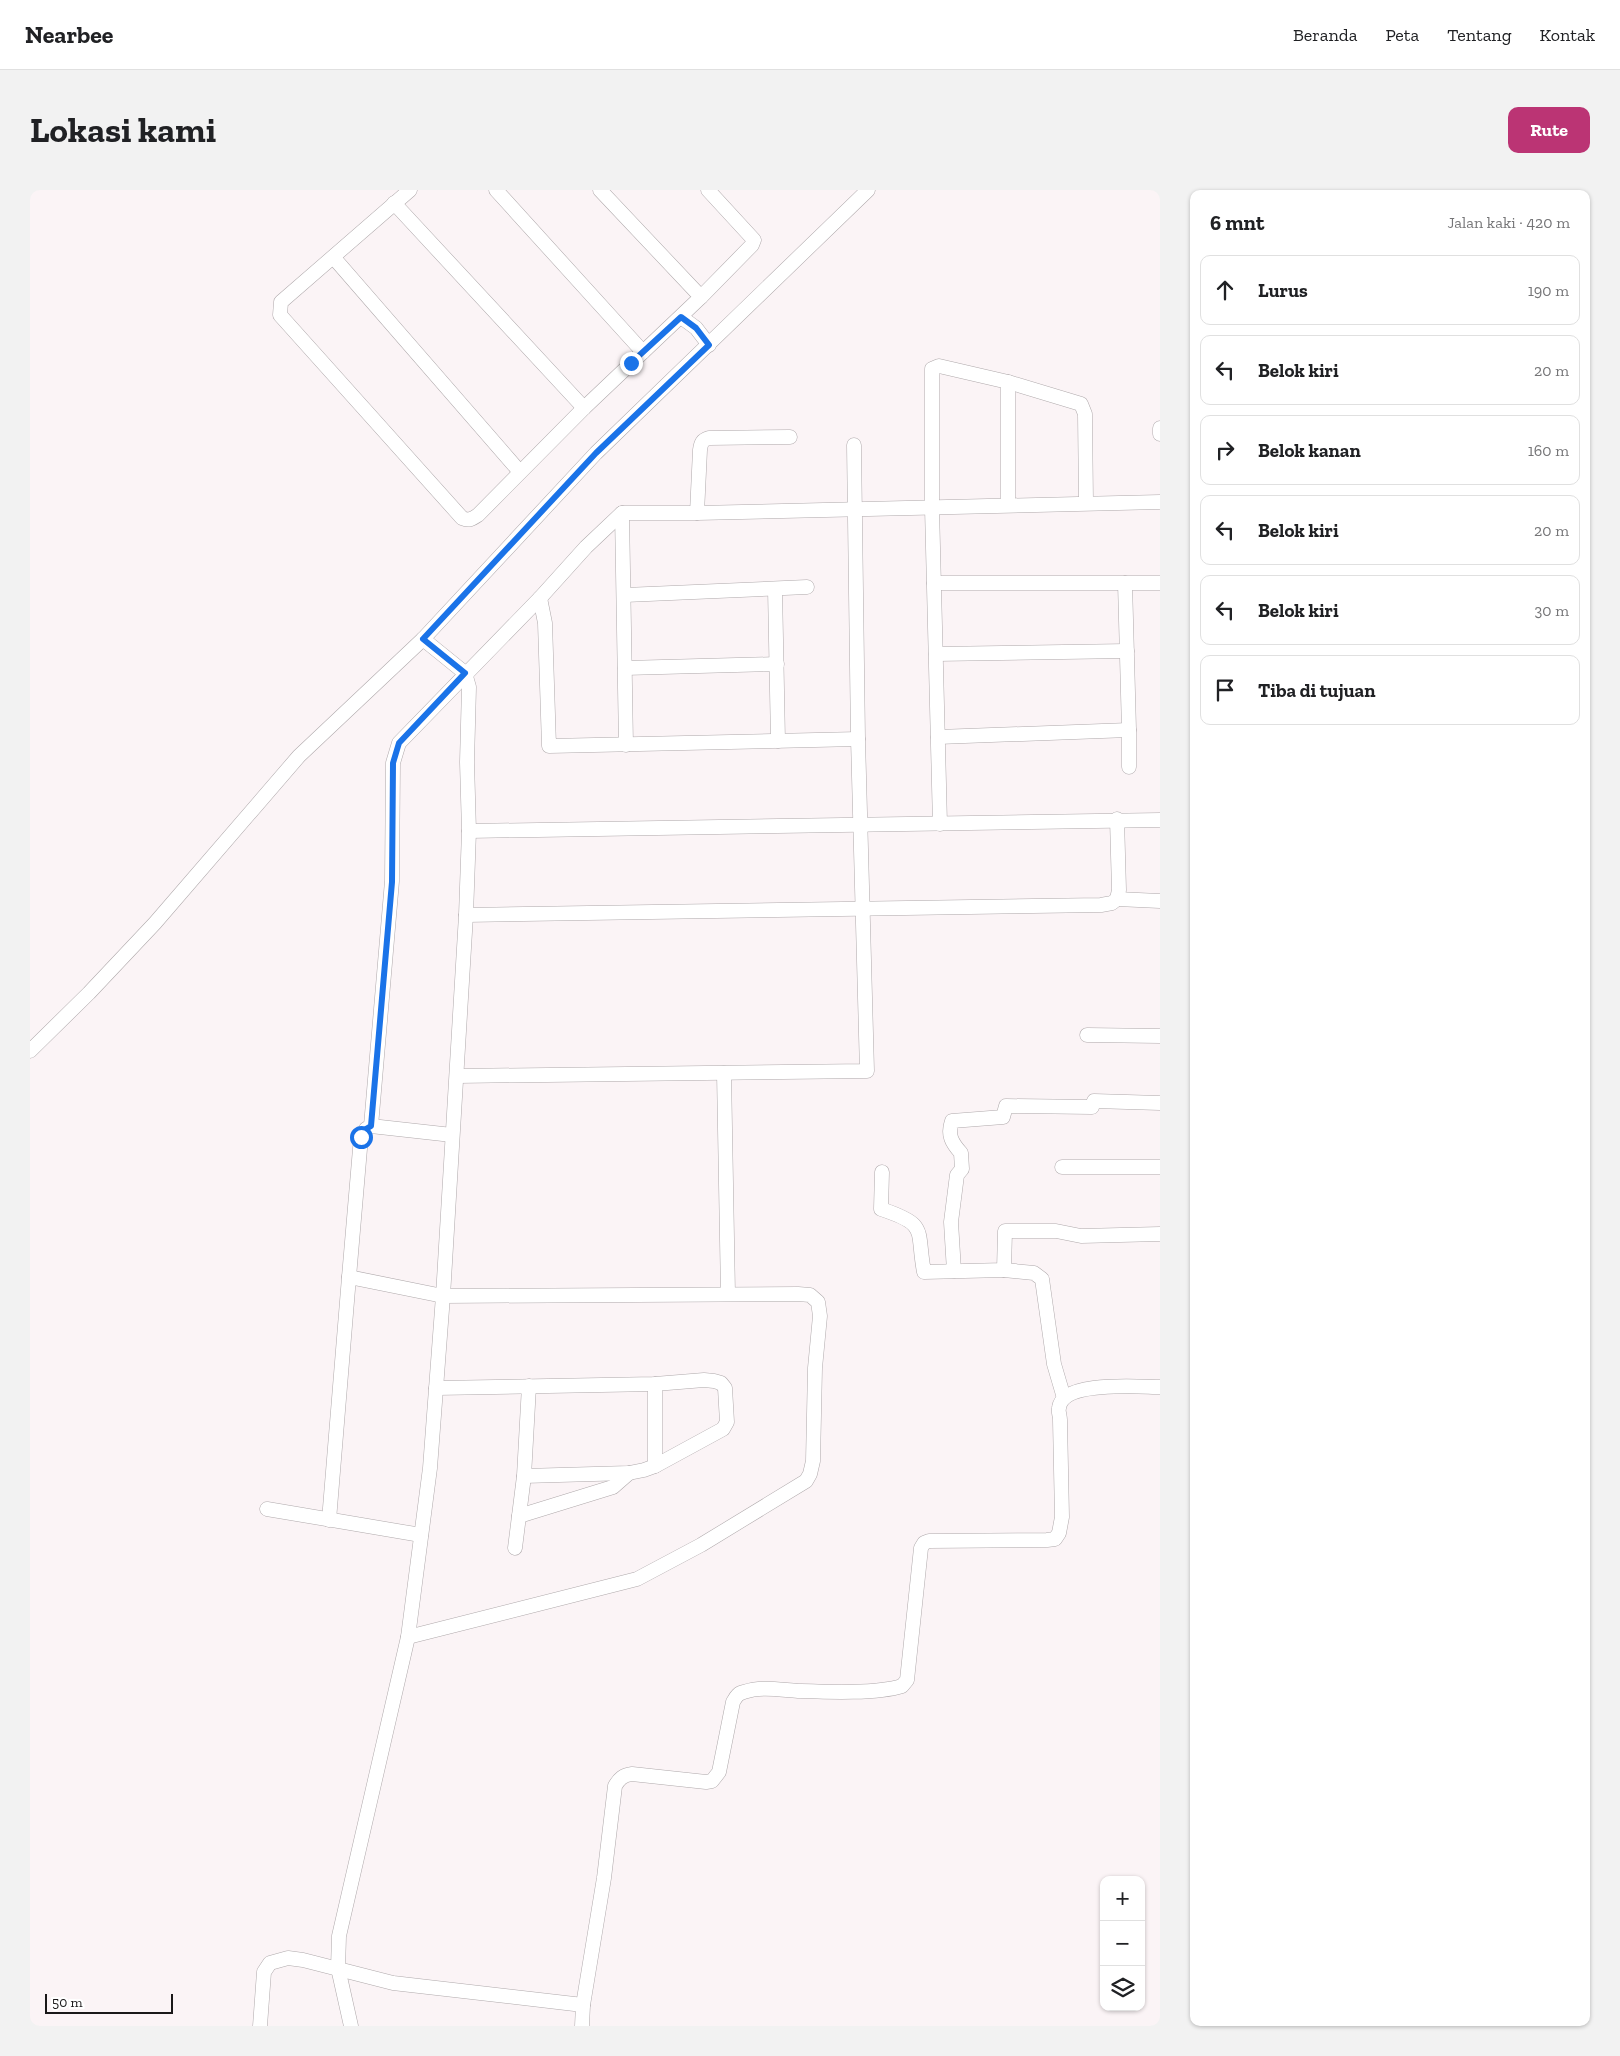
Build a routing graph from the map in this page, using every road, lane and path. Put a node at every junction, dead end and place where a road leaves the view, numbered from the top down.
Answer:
1 (410, 190) edge
2 (496, 190) edge
3 (600, 190) edge
4 (708, 190) edge
5 (868, 190) edge
6 (394, 203) junction
7 (334, 258) junction
8 (701, 297) junction
9 (681, 317) junction
10 (703, 337) junction
11 (643, 352) junction
12 (1008, 382) junction
13 (584, 408) junction
14 (1160, 428) edge
15 (1160, 434) edge
16 (790, 437) dead end
17 (854, 444) dead end
18 (520, 472) junction
19 (1160, 502) edge
20 (1086, 503) junction
21 (1008, 505) junction
22 (932, 508) junction
23 (855, 509) junction
24 (622, 513) junction
25 (697, 513) junction
26 (934, 583) junction
27 (1125, 583) junction
28 (1160, 583) edge
29 (807, 587) dead end
30 (775, 588) junction
31 (624, 595) junction
32 (540, 598) junction
33 (423, 639) junction
34 (1127, 651) junction
35 (936, 654) junction
36 (776, 664) junction
37 (625, 668) junction
38 (465, 673) junction
39 (1130, 730) junction
40 (938, 737) junction
41 (858, 739) junction
42 (778, 741) junction
43 (626, 745) junction
44 (1129, 767) dead end
45 (1117, 819) junction
46 (1160, 820) edge
47 (940, 824) junction
48 (861, 825) junction
49 (469, 831) junction
50 (1117, 899) junction
51 (1160, 901) edge
52 (864, 909) junction
53 (466, 915) junction
54 (1087, 1035) dead end
55 (1160, 1036) edge
56 (30, 1051) edge
57 (724, 1073) junction
58 (457, 1076) junction
59 (1160, 1103) edge
60 (371, 1126) junction
61 (452, 1135) junction
62 (1062, 1167) dead end
63 (1160, 1167) edge
64 (882, 1172) dead end
65 (1160, 1234) edge
66 (1004, 1270) junction
67 (954, 1271) junction
68 (349, 1277) junction
69 (728, 1294) junction
70 (443, 1296) junction
71 (655, 1384) junction
72 (529, 1386) junction
73 (1160, 1387) edge
74 (436, 1388) junction
75 (1064, 1398) junction
76 (655, 1466) junction
77 (629, 1473) junction
78 (524, 1476) junction
79 (267, 1509) dead end
80 (519, 1516) junction
81 (329, 1520) junction
82 (421, 1535) junction
83 (515, 1548) dead end
84 (408, 1637) junction
85 (338, 1968) junction
86 (583, 2005) junction
87 (260, 2026) edge
88 (351, 2026) edge
89 (582, 2026) edge

1 - 6 street
2 - 11 street
3 - 8 street
4 - 8 street
5 - 10 street
6 - 7 street
6 - 13 street
7 - 18 street
7 - 18 street
8 - 9 street
9 - 10 street
9 - 11 street
10 - 33 street
11 - 13 street
12 - 20 street
12 - 21 street
12 - 22 street
13 - 18 street
14 - 15 street
16 - 25 street
17 - 23 street
19 - 20 street
20 - 21 street
21 - 22 street
22 - 23 street
22 - 26 street
23 - 25 street
23 - 41 street
24 - 25 street
24 - 31 street
24 - 32 street
26 - 27 street
26 - 35 street
27 - 28 street
27 - 34 street
29 - 30 street
30 - 31 street
30 - 36 street
31 - 37 street
32 - 38 street
32 - 43 street
33 - 38 street
33 - 56 street
34 - 35 street
34 - 39 street
35 - 40 street
36 - 37 street
36 - 42 street
37 - 43 street
38 - 49 street
38 - 60 street
39 - 40 street
39 - 44 street
40 - 47 street
41 - 42 street
41 - 48 street
42 - 43 street
45 - 46 street
45 - 47 street
45 - 50 street
47 - 48 street
48 - 49 street
48 - 52 street
49 - 53 street
50 - 51 street
50 - 52 street
52 - 53 street
52 - 57 street
53 - 58 street
54 - 55 street
57 - 58 street
57 - 69 street
58 - 61 street
59 - 67 street
60 - 61 street
60 - 68 street
61 - 70 street
62 - 63 street
64 - 67 street
65 - 66 street
66 - 67 street
66 - 75 street
68 - 70 street
68 - 81 street
69 - 70 street
69 - 84 street
70 - 74 street
71 - 72 street
71 - 76 street
71 - 76 street
72 - 74 street
72 - 78 street
73 - 75 street
74 - 82 street
75 - 86 street
76 - 77 street
77 - 78 street
77 - 80 street
78 - 80 street
79 - 81 street
80 - 83 street
81 - 82 street
82 - 84 street
84 - 85 street
85 - 86 street
85 - 87 street
85 - 88 street
86 - 89 street

